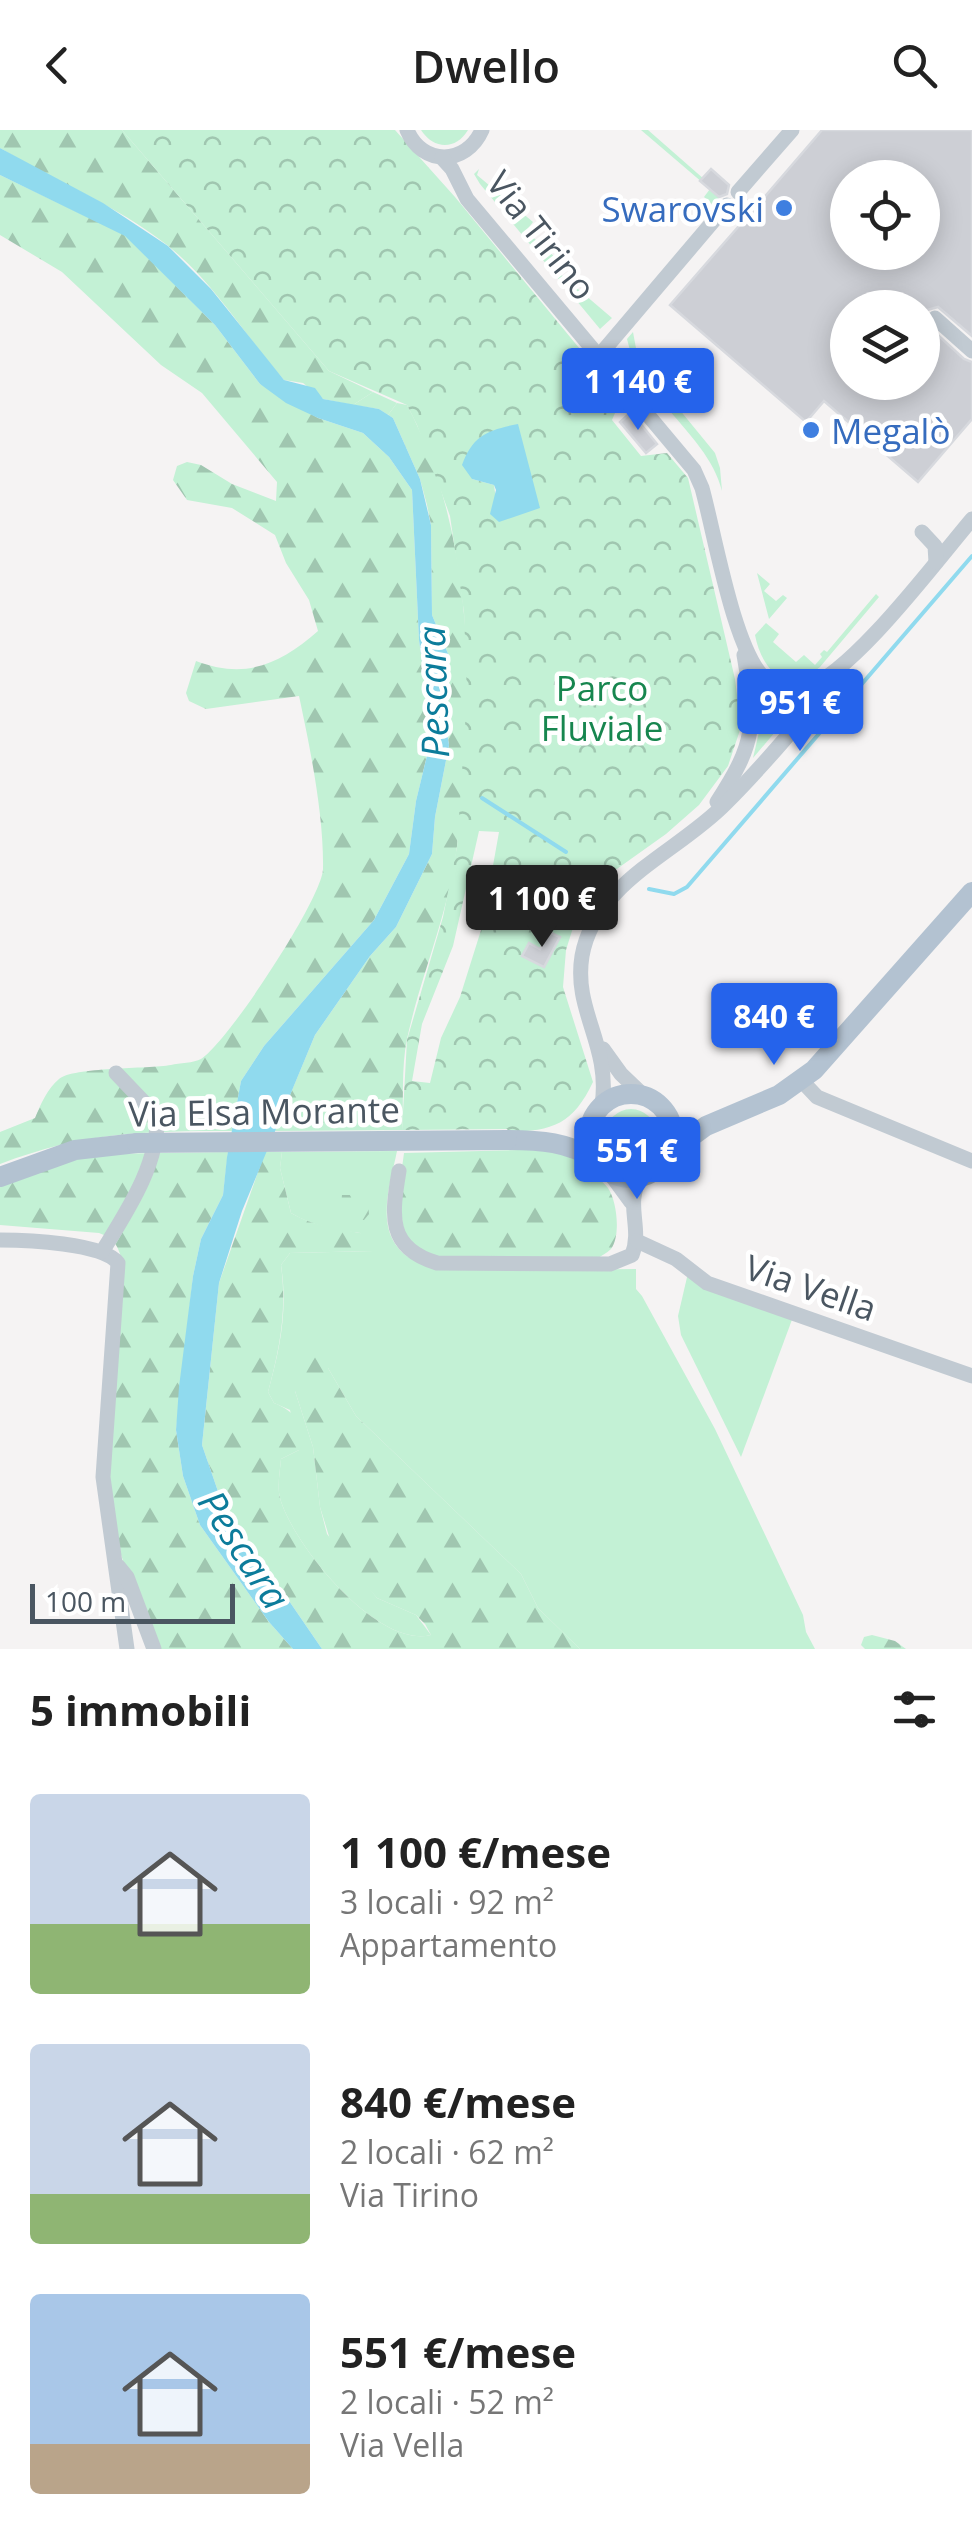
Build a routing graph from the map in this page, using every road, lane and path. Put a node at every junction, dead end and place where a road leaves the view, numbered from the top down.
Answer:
1 (792, 130) edge
2 (407, 132) edge
3 (481, 134) edge
4 (442, 158) junction
5 (940, 322) edge
6 (972, 351) edge
7 (598, 357) junction
8 (972, 519) edge
9 (922, 532) dead end
10 (936, 562) junction
11 (741, 640) junction
12 (863, 646) junction
13 (701, 826) junction
14 (972, 892) edge
15 (595, 1032) junction
16 (116, 1073) dead end
17 (801, 1080) junction
18 (644, 1096) junction
19 (598, 1111) junction
20 (666, 1112) junction
21 (732, 1116) junction
22 (534, 1140) junction
23 (669, 1152) junction
24 (972, 1161) edge
25 (603, 1166) junction
26 (399, 1171) dead end
27 (641, 1176) junction
28 (0, 1177) edge
29 (631, 1202) junction
30 (0, 1240) edge
31 (637, 1241) junction
32 (102, 1252) junction
33 (972, 1376) edge
34 (115, 1563) junction
35 (128, 1649) edge
36 (154, 1649) edge

1 - 7 street
2 - 4 street
3 - 4 street
4 - 7 street, Via Tirino
5 - 6 street
7 - 11 street, Via Tirino
8 - 10 street, Via Tirino
9 - 10 street
10 - 12 street, Via Tirino
11 - 12 street, Via Tirino
11 - 13 street
12 - 13 street
13 - 15 street
14 - 17 main road
15 - 18 street
15 - 19 street
16 - 32 street
17 - 21 main road
17 - 24 street
18 - 19 main road
18 - 20 main road
19 - 22 main road, Via Elsa Morante
19 - 25 main road
20 - 21 main road
20 - 23 main road
21 - 23 main road
22 - 25 main road, Via Elsa Morante
22 - 28 main road, Via Elsa Morante, bridge
23 - 27 main road
25 - 27 main road
25 - 29 street
26 - 31 street
27 - 29 street
29 - 31 street
30 - 32 street
31 - 33 street, Via Vella
32 - 34 street
34 - 35 street
34 - 36 street

